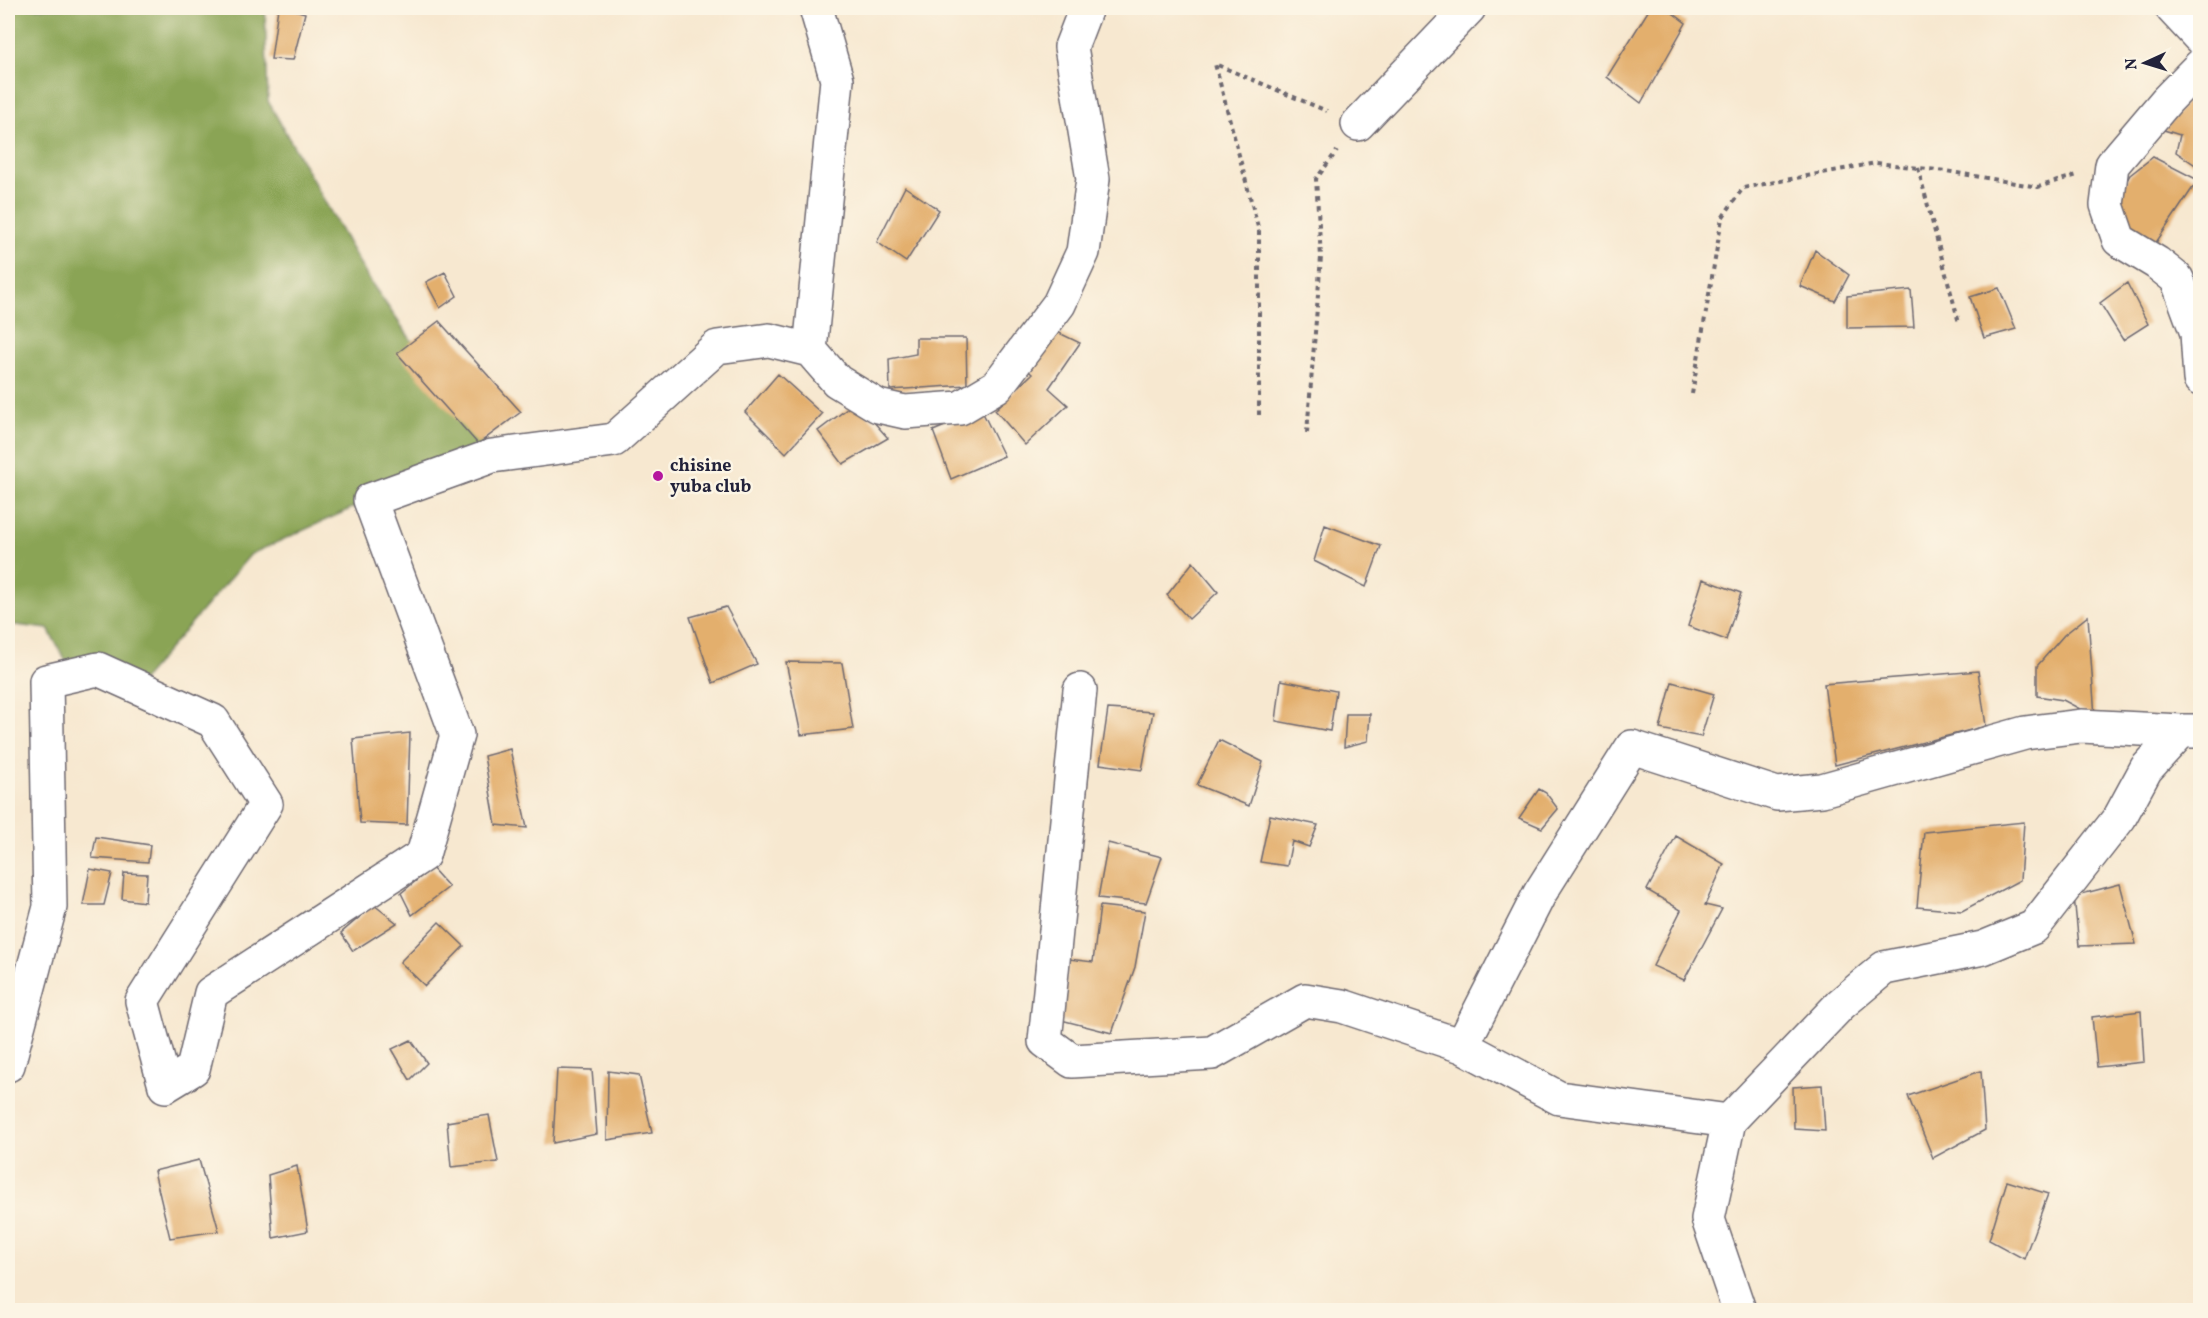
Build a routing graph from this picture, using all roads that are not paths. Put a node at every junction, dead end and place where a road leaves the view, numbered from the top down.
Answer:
1 (816, 8) edge
2 (1086, 8) edge
3 (1469, 8) edge
4 (2172, 8) edge
5 (2200, 38) edge
6 (2200, 66) edge
7 (1358, 124) road end
8 (2199, 333) edge
9 (810, 350) junction
10 (2200, 380) edge
11 (1080, 690) dead end
12 (2191, 731) edge
13 (1462, 1046) junction
14 (8, 1065) edge
15 (1729, 1121) junction
16 (1739, 1311) edge

1 - 9 street
2 - 9 street
3 - 7 street
4 - 5 street
6 - 8 street
8 - 10 street
9 - 14 street
11 - 13 street
12 - 13 street
12 - 15 street
13 - 15 street
15 - 16 street

